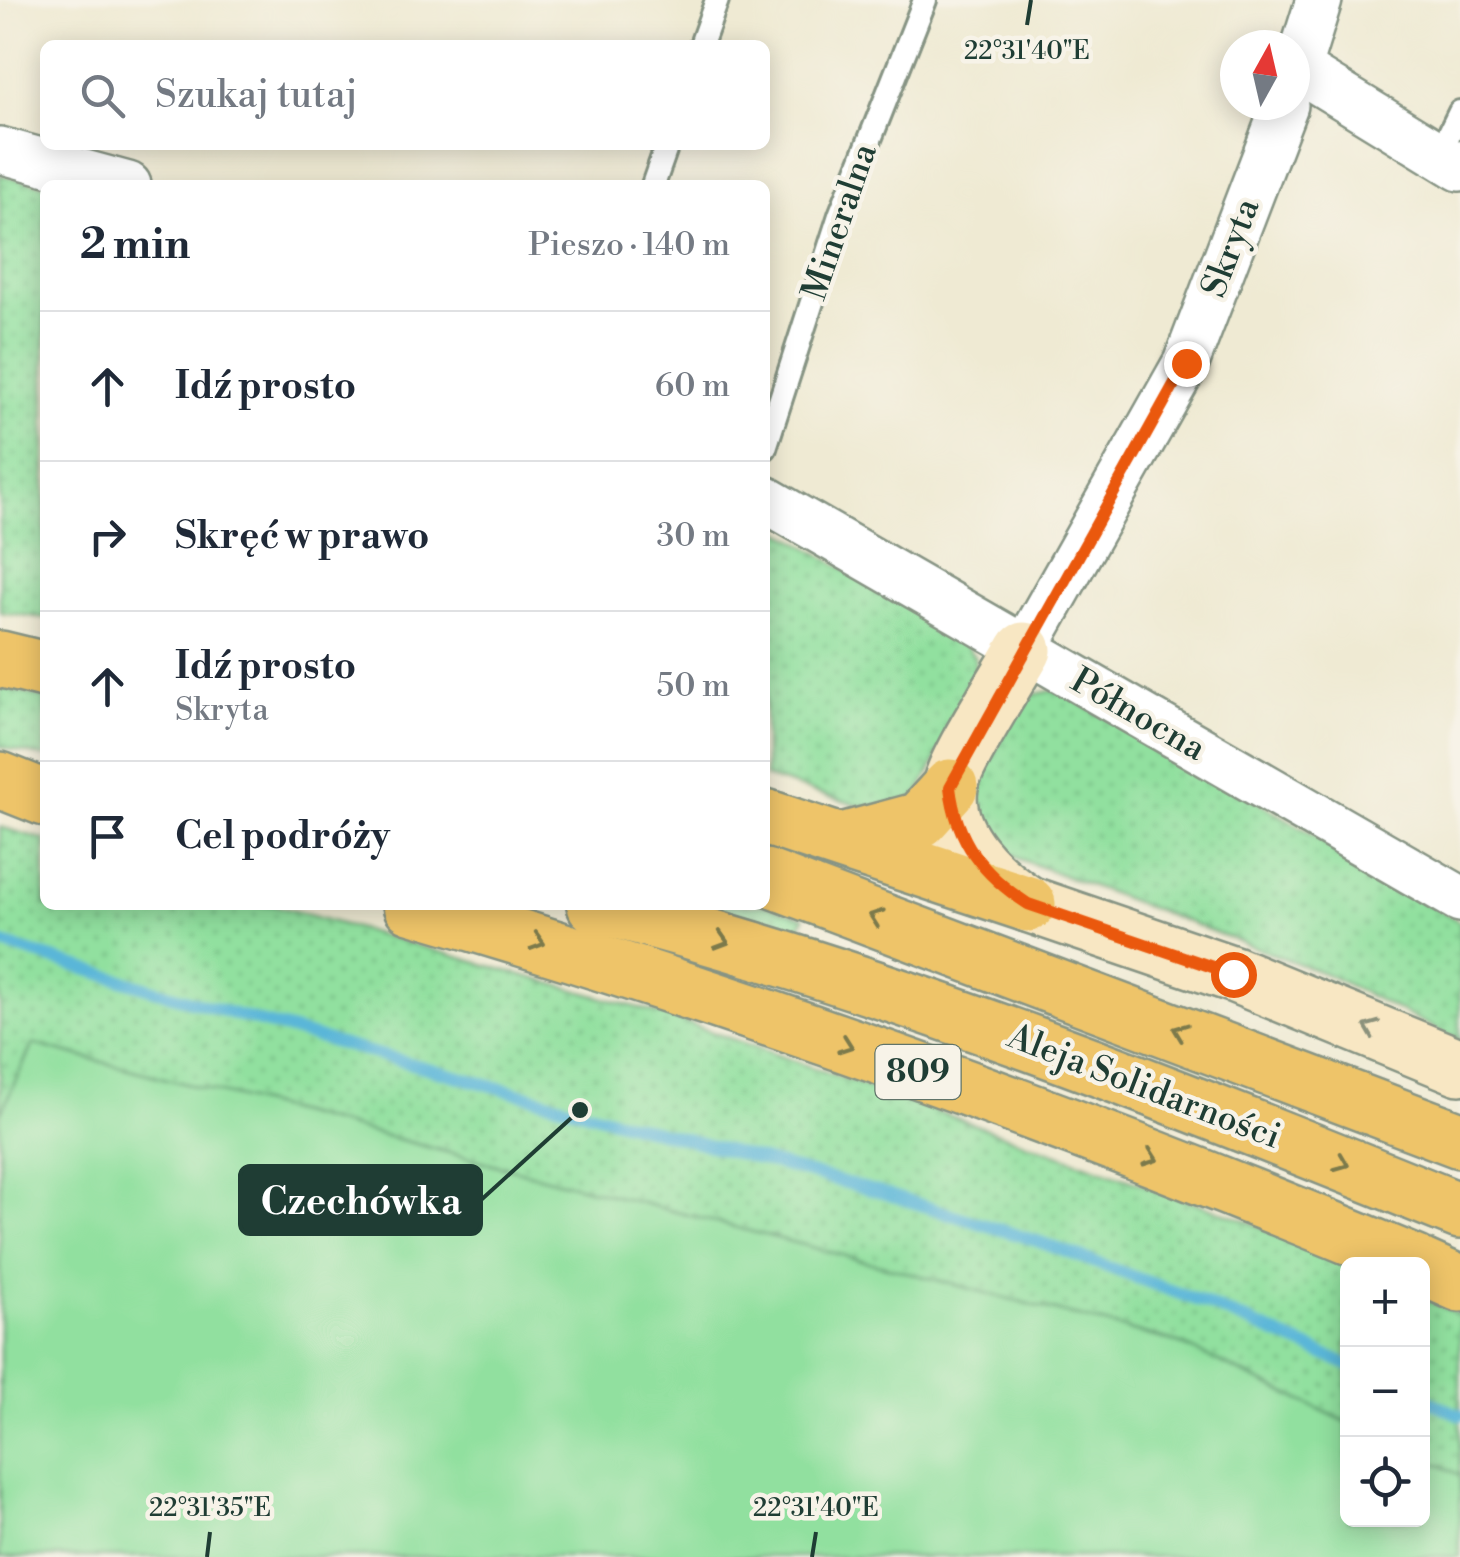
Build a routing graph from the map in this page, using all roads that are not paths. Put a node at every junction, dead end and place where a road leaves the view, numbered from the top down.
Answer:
1 (717, 0) edge
2 (925, 0) edge
3 (1319, 0) edge
4 (1310, 30) edge
5 (704, 40) edge
6 (1310, 92) edge
7 (1460, 112) edge
8 (1279, 120) edge
9 (0, 150) edge
10 (664, 150) edge
11 (1449, 162) edge
12 (110, 180) edge
13 (655, 180) edge
14 (770, 433) edge
15 (770, 502) edge
16 (0, 646) edge
17 (40, 650) edge
18 (1024, 650) junction
19 (0, 659) edge
20 (40, 669) edge
21 (0, 770) edge
22 (40, 779) edge
23 (0, 780) edge
24 (950, 787) junction
25 (40, 796) edge
26 (770, 819) edge
27 (842, 841) junction
28 (770, 879) edge
29 (1460, 899) edge
30 (1028, 904) junction
31 (428, 910) edge
32 (612, 910) edge
33 (1460, 1067) edge
34 (1460, 1140) edge
35 (1460, 1211) edge
36 (1397, 1257) edge
37 (1430, 1271) edge
38 (1460, 1284) edge

1 - 5 lane
2 - 14 lane, Mineralna
3 - 4 street, Skryta
6 - 11 street
7 - 11 lane
8 - 18 street, Skryta
9 - 12 street
10 - 13 lane
15 - 18 street, Północna
16 - 17 main road
18 - 24 main road
18 - 29 street, Północna
19 - 20 main road
21 - 22 main road
23 - 25 main road
24 - 27 main road
24 - 30 main road
26 - 27 main road
27 - 30 main road
34 -> 28 main road, Aleja Solidarności
33 -> 30 main road
31 -> 36 main road, 809
32 -> 35 main road, Aleja Solidarności
37 - 38 main road, 809

